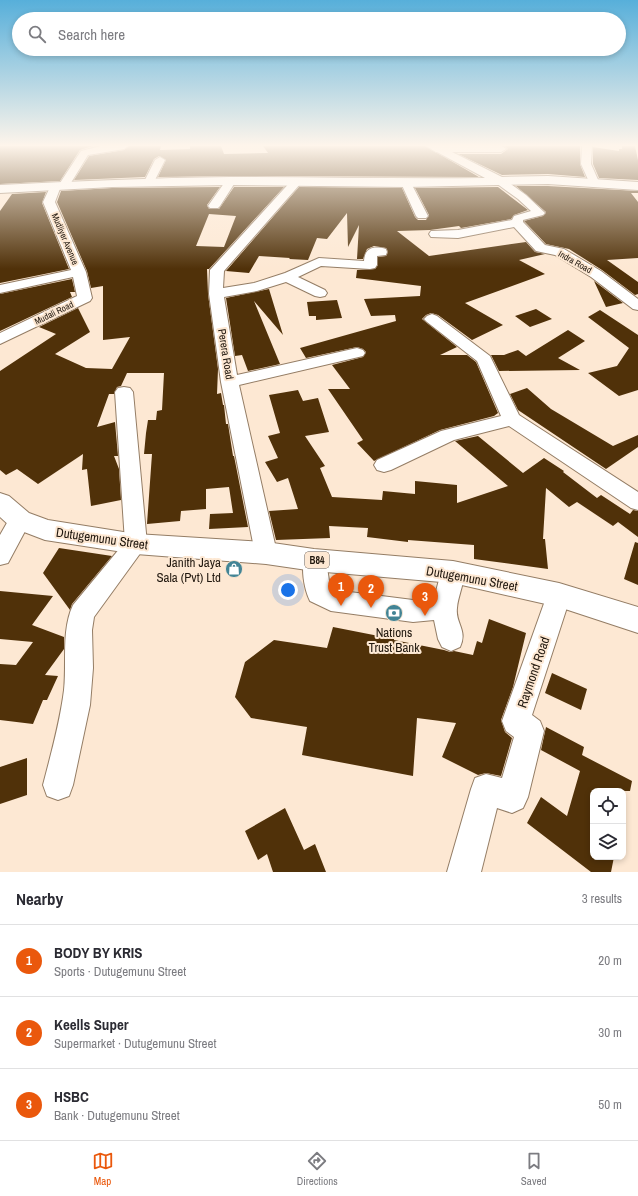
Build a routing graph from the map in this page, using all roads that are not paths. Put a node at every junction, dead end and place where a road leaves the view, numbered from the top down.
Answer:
1 (28, 187) edge
2 (59, 187) edge
3 (228, 187) edge
4 (292, 187) edge
5 (408, 187) edge
6 (508, 187) edge
7 (0, 189) edge
8 (214, 206) dead end
9 (422, 216) dead end
10 (517, 223) junction
11 (435, 234) dead end
12 (381, 252) dead end
13 (79, 272) junction
14 (288, 277) junction
15 (0, 289) edge
16 (320, 293) dead end
17 (216, 294) junction
18 (638, 306) edge
19 (432, 320) dead end
20 (0, 339) edge
21 (357, 353) dead end
22 (230, 382) junction
23 (124, 392) dead end
24 (512, 419) junction
25 (384, 465) dead end
26 (0, 502) edge
27 (638, 502) edge
28 (20, 520) junction
29 (136, 544) junction
30 (266, 553) junction
31 (0, 556) edge
32 (314, 560) junction
33 (453, 572) junction
34 (559, 595) junction
35 (444, 609) junction
36 (638, 620) edge
37 (451, 639) dead end
38 (58, 785) dead end
39 (464, 872) edge

1 - 7 main road
2 - 13 street, Mudliyer Avenue
3 - 8 street
4 - 17 street, Perera Road
5 - 9 street
6 - 10 street
10 - 11 street
10 - 18 street, Indra Road
12 - 14 street
13 - 15 street
13 - 20 street, Mudali Road
14 - 16 street
14 - 17 street
17 - 22 street, Perera Road
19 - 24 street
21 - 22 street
22 - 30 street, Perera Road
23 - 29 street
24 - 25 street
24 - 27 street
26 - 28 main road, Dutugemunu Street / B84
28 - 29 main road, Dutugemunu Street / B84
28 - 31 street
29 - 30 main road, Dutugemunu Street / B84
29 - 38 street
30 - 32 main road, Dutugemunu Street / B84
32 - 33 main road, Dutugemunu Street / B84
32 - 35 street
33 - 34 main road, Dutugemunu Street / B84
33 - 35 street
34 - 36 main road, Dutugemunu Street / B84
34 - 39 street, Raymond Road
35 - 37 street

